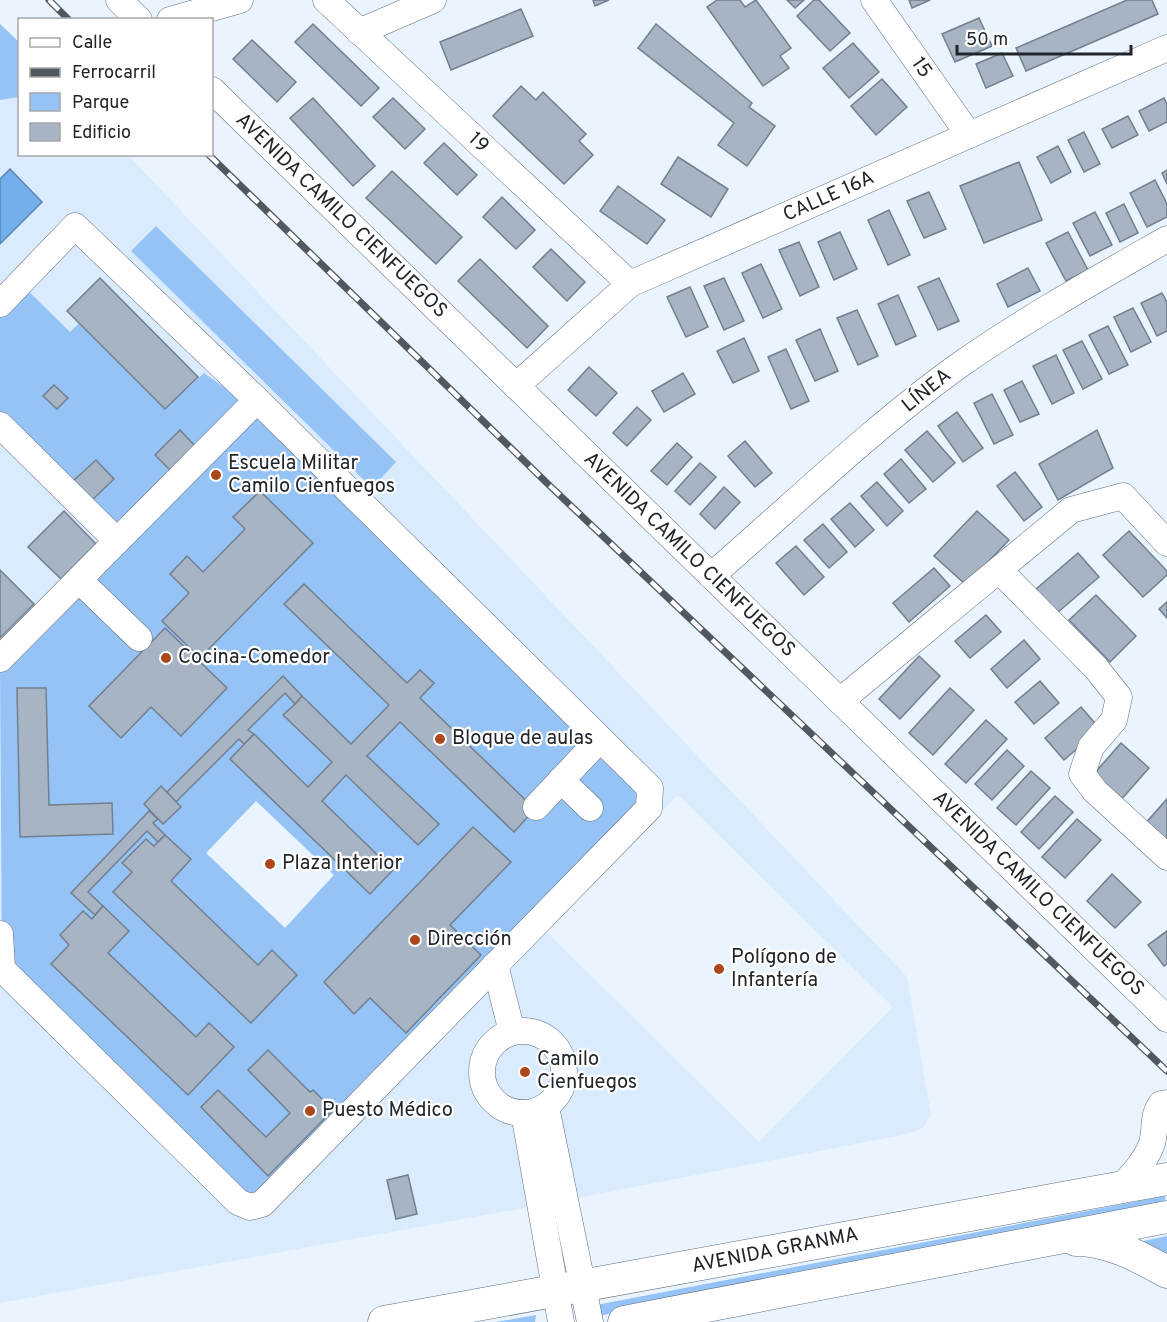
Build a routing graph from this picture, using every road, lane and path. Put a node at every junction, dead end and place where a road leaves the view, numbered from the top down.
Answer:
1 (119, 0) edge
2 (240, 0) edge
3 (327, 0) edge
4 (433, 0) edge
5 (874, 0) edge
6 (137, 18) edge
7 (177, 18) edge
8 (359, 32) junction
9 (1167, 48) edge
10 (213, 91) edge
11 (969, 135) junction
12 (1167, 239) edge
13 (630, 284) junction
14 (0, 304) edge
15 (516, 386) junction
16 (257, 400) junction
17 (0, 425) edge
18 (117, 541) junction
19 (1167, 543) edge
20 (1000, 571) junction
21 (711, 576) junction
22 (79, 580) junction
23 (139, 638) dead end
24 (0, 659) edge
25 (840, 701) junction
26 (600, 739) junction
27 (561, 780) junction
28 (536, 807) dead end
29 (590, 808) dead end
30 (1167, 857) edge
31 (0, 934) edge
32 (495, 965) junction
33 (1167, 1019) edge
34 (512, 1032) junction
35 (1167, 1103) edge
36 (535, 1110) junction
37 (1167, 1179) edge
38 (1122, 1186) junction
39 (1167, 1217) edge
40 (1042, 1240) junction
41 (1167, 1272) edge
42 (566, 1301) edge
43 (384, 1322) edge
44 (590, 1322) edge
45 (624, 1322) edge

1 - 6 street
2 - 7 street
3 - 8 street, 19
4 - 8 street
5 - 11 street, 15
8 - 13 street, 19
9 - 11 street, CALLE 16A
10 - 15 street, AVENIDA CAMILO CIENFUEGOS
11 - 13 street, CALLE 16A
12 - 21 street, LÍNEA
13 - 15 street, CALLE 16A
14 - 16 street
15 - 21 street, AVENIDA CAMILO CIENFUEGOS
16 - 18 street
16 - 26 street
17 - 18 street
18 - 22 street
19 - 20 street
20 - 25 street
20 - 30 street
21 - 25 street, AVENIDA CAMILO CIENFUEGOS
22 - 23 street
22 - 24 street
25 - 33 street, AVENIDA CAMILO CIENFUEGOS
26 - 27 street
26 - 32 street
27 - 28 street
27 - 29 street
31 - 32 street
32 - 34 street
34 - 36 street
34 - 36 street
35 - 38 street
36 - 42 street
37 - 38 main road, AVENIDA GRANMA
38 - 42 main road, AVENIDA GRANMA
39 - 40 main road, AVENIDA GRANMA
40 - 41 main road
40 - 45 main road, AVENIDA GRANMA
42 - 43 main road, AVENIDA GRANMA
42 - 44 street

